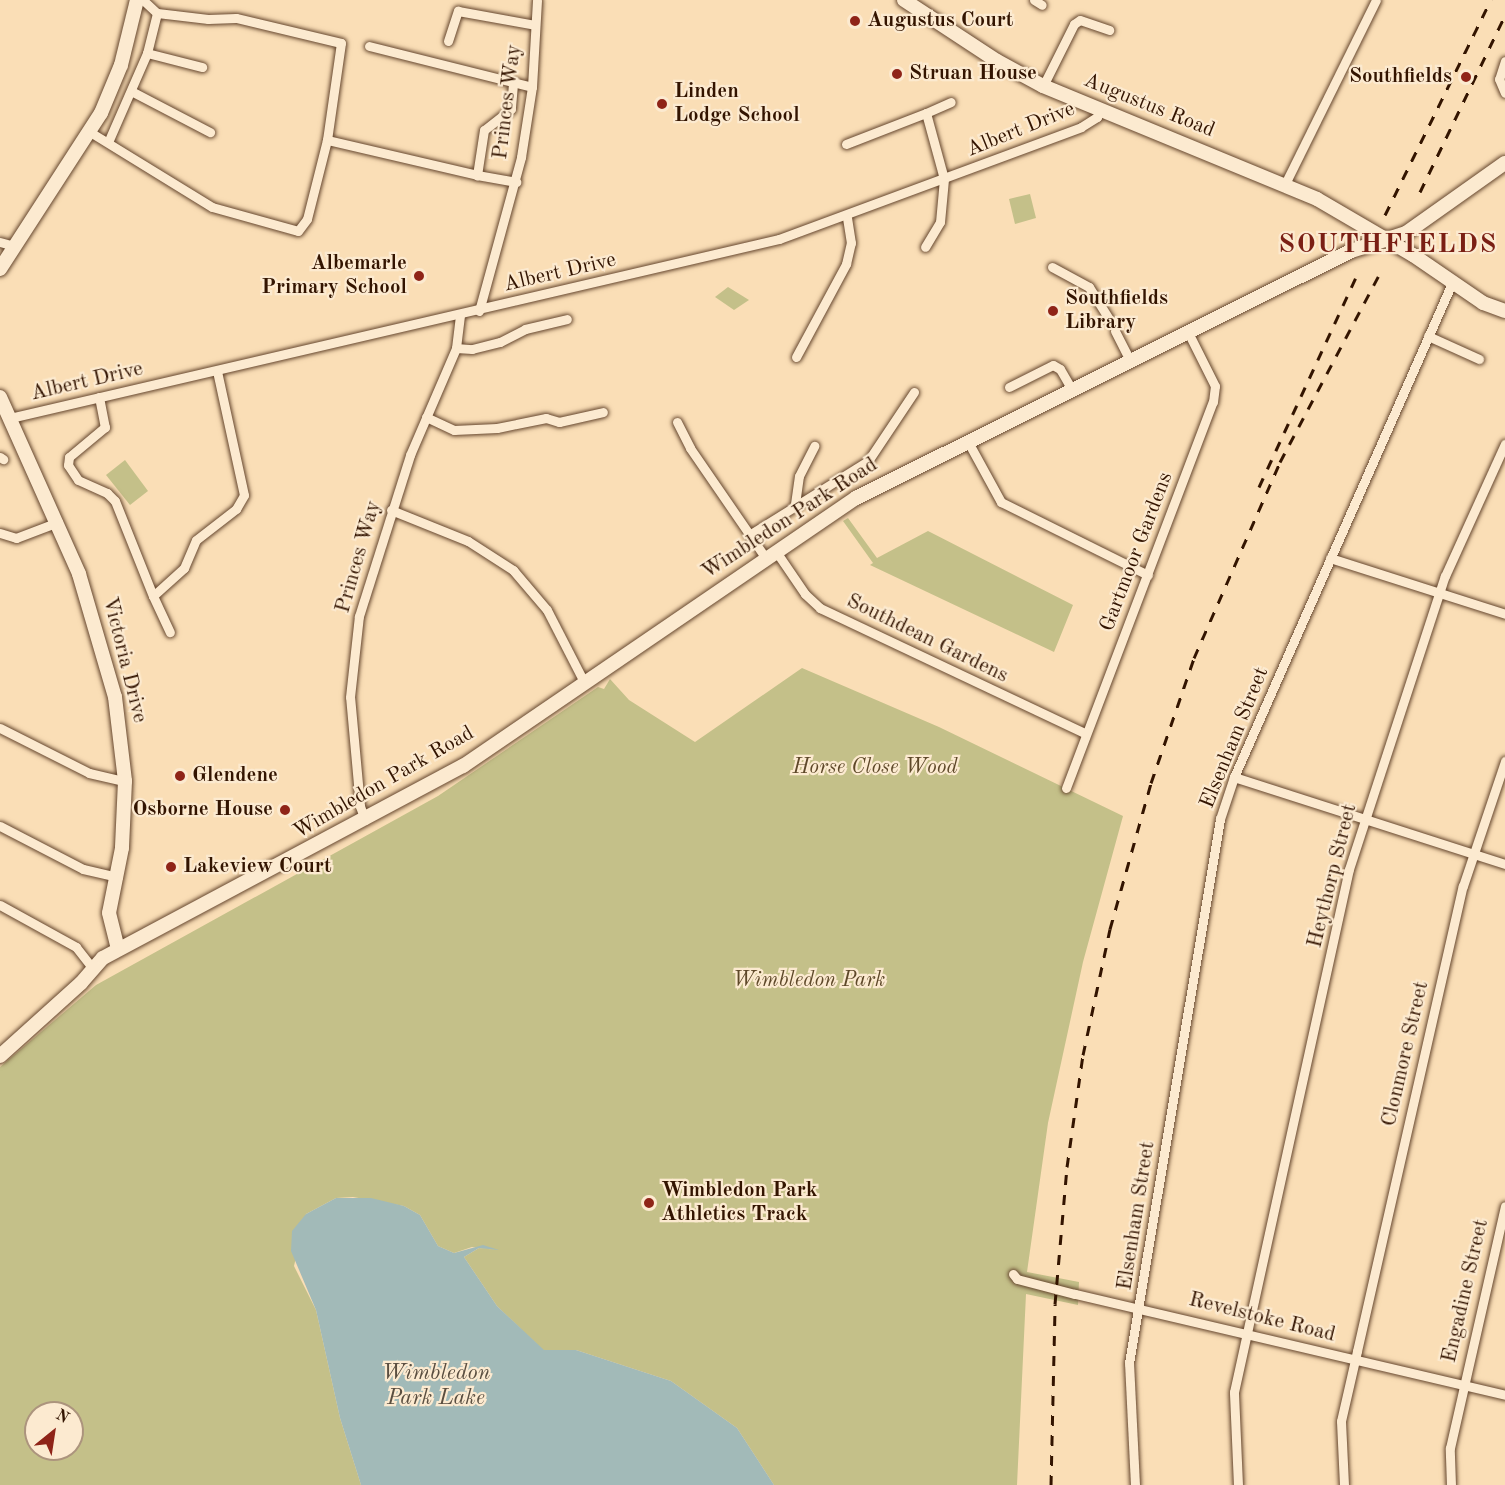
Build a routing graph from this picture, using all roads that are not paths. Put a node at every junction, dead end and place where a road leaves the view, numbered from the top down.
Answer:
1 (137, 0) edge
2 (143, 0) edge
3 (537, 0) edge
4 (904, 0) edge
5 (1376, 0) edge
6 (157, 13) junction
7 (535, 25) junction
8 (1109, 30) dead end
9 (448, 41) dead end
10 (369, 46) dead end
11 (147, 53) junction
12 (1505, 61) edge
13 (202, 67) dead end
14 (513, 84) junction
15 (1043, 86) junction
16 (532, 87) junction
17 (133, 92) junction
18 (1505, 93) edge
19 (951, 102) dead end
20 (1100, 110) junction
21 (926, 113) junction
22 (90, 132) junction
23 (210, 132) dead end
24 (109, 140) junction
25 (327, 140) junction
26 (846, 144) dead end
27 (1505, 163) edge
28 (477, 175) junction
29 (944, 179) junction
30 (516, 182) junction
31 (1285, 184) junction
32 (847, 217) junction
33 (1386, 238) junction
34 (0, 242) edge
35 (14, 246) junction
36 (925, 248) dead end
37 (1053, 267) dead end
38 (0, 269) edge
39 (1452, 283) junction
40 (479, 311) junction
41 (1505, 311) edge
42 (460, 315) junction
43 (567, 319) dead end
44 (1110, 321) dead end
45 (1187, 330) junction
46 (1115, 331) dead end
47 (1428, 336) junction
48 (456, 348) junction
49 (796, 357) dead end
50 (1130, 358) junction
51 (1479, 359) dead end
52 (217, 371) junction
53 (1009, 387) dead end
54 (1071, 388) junction
55 (914, 392) dead end
56 (0, 397) edge
57 (99, 397) junction
58 (603, 412) dead end
59 (426, 417) junction
60 (10, 418) junction
61 (677, 422) dead end
62 (967, 440) junction
63 (1505, 444) edge
64 (814, 446) dead end
65 (795, 504) junction
66 (391, 510) junction
67 (58, 522) junction
68 (0, 533) edge
69 (749, 535) junction
70 (770, 554) junction
71 (1330, 558) junction
72 (1148, 575) junction
73 (1440, 592) junction
74 (153, 596) junction
75 (1505, 614) edge
76 (170, 632) dead end
77 (584, 682) junction
78 (0, 728) edge
79 (1085, 733) junction
80 (1505, 761) edge
81 (1234, 777) junction
82 (125, 781) junction
83 (1066, 788) dead end
84 (1365, 819) junction
85 (365, 820) junction
86 (0, 826) edge
87 (1473, 853) junction
88 (1505, 864) edge
89 (118, 877) junction
90 (0, 905) edge
91 (118, 949) junction
92 (93, 969) junction
93 (0, 1056) edge
94 (1505, 1206) edge
95 (1013, 1274) dead end
96 (1140, 1308) junction
97 (1248, 1332) junction
98 (1355, 1359) junction
99 (1463, 1385) junction
100 (1505, 1395) edge
101 (1135, 1485) edge
102 (1238, 1485) edge
103 (1344, 1485) edge
104 (1451, 1485) edge

1 - 22 street
2 - 6 street
3 - 7 street, Princes Way
4 - 15 street, Augustus Road
5 - 31 street
6 - 11 street
6 - 25 street
7 - 9 street
7 - 16 street, Princes Way
8 - 15 street
10 - 14 street
11 - 13 street
11 - 17 street
12 - 18 street
14 - 16 street
14 - 28 street
15 - 20 street, Augustus Road
16 - 30 street, Princes Way
17 - 23 street
17 - 24 street
19 - 21 street
20 - 29 street, Albert Drive
20 - 31 street, Augustus Road
21 - 26 street
21 - 29 street
22 - 24 street
22 - 35 street
24 - 25 street
25 - 28 street
27 - 33 street, Wimbledon Park Road
28 - 30 street
29 - 32 street, Albert Drive
29 - 36 street
30 - 40 street, Princes Way
31 - 33 street, Augustus Road
32 - 40 street, Albert Drive
32 - 49 street
33 - 39 street, Augustus Road
33 - 45 street, Wimbledon Park Road
34 - 35 street
35 - 38 street
37 - 44 street
39 - 41 street, Augustus Road
39 - 47 street, Elsenham Street
40 - 42 street, Albert Drive
42 - 48 street, Princes Way
42 - 52 street, Albert Drive
43 - 48 street
45 - 50 street, Wimbledon Park Road
45 - 72 street, Gartmoor Gardens
46 - 50 street
47 - 51 street
47 - 71 street, Elsenham Street
48 - 59 street, Princes Way
50 - 54 street, Wimbledon Park Road
52 - 57 street, Albert Drive
52 - 74 street
53 - 54 street
54 - 62 street, Wimbledon Park Road
55 - 65 street
56 - 60 street, Victoria Drive
57 - 60 street, Albert Drive
57 - 74 street
58 - 59 street
59 - 66 street, Princes Way
60 - 67 street, Victoria Drive
61 - 69 street, Southdean Gardens
62 - 70 street, Wimbledon Park Road
62 - 72 street
63 - 73 street, Heythorp Street
64 - 65 street
65 - 69 street
66 - 77 street
66 - 85 street, Princes Way
67 - 68 street
67 - 82 street, Victoria Drive
69 - 70 street, Southdean Gardens
70 - 77 street, Wimbledon Park Road
70 - 79 street, Southdean Gardens
71 - 73 street
71 - 81 street, Elsenham Street
72 - 79 street, Gartmoor Gardens
73 - 75 street
73 - 84 street, Heythorp Street
74 - 76 street
77 - 85 street, Wimbledon Park Road
78 - 82 street
79 - 83 street, Gartmoor Gardens
80 - 87 street, Clonmore Street
81 - 84 street
81 - 96 street, Elsenham Street
82 - 89 street, Victoria Drive
84 - 87 street
84 - 97 street, Heythorp Street
85 - 91 street, Wimbledon Park Road
86 - 89 street
87 - 88 street
87 - 98 street, Clonmore Street
89 - 91 street, Victoria Drive
90 - 92 street
91 - 92 street, Wimbledon Park Road
92 - 93 street, Wimbledon Park Road
94 - 99 street, Engadine Street
95 - 96 street, Revelstoke Road
96 - 97 street, Revelstoke Road
96 - 101 street, Elsenham Street
97 - 98 street, Revelstoke Road
97 - 102 street, Heythorp Street
98 - 99 street, Revelstoke Road
98 - 103 street, Clonmore Street
99 - 100 street, Revelstoke Road
99 - 104 street, Engadine Street

